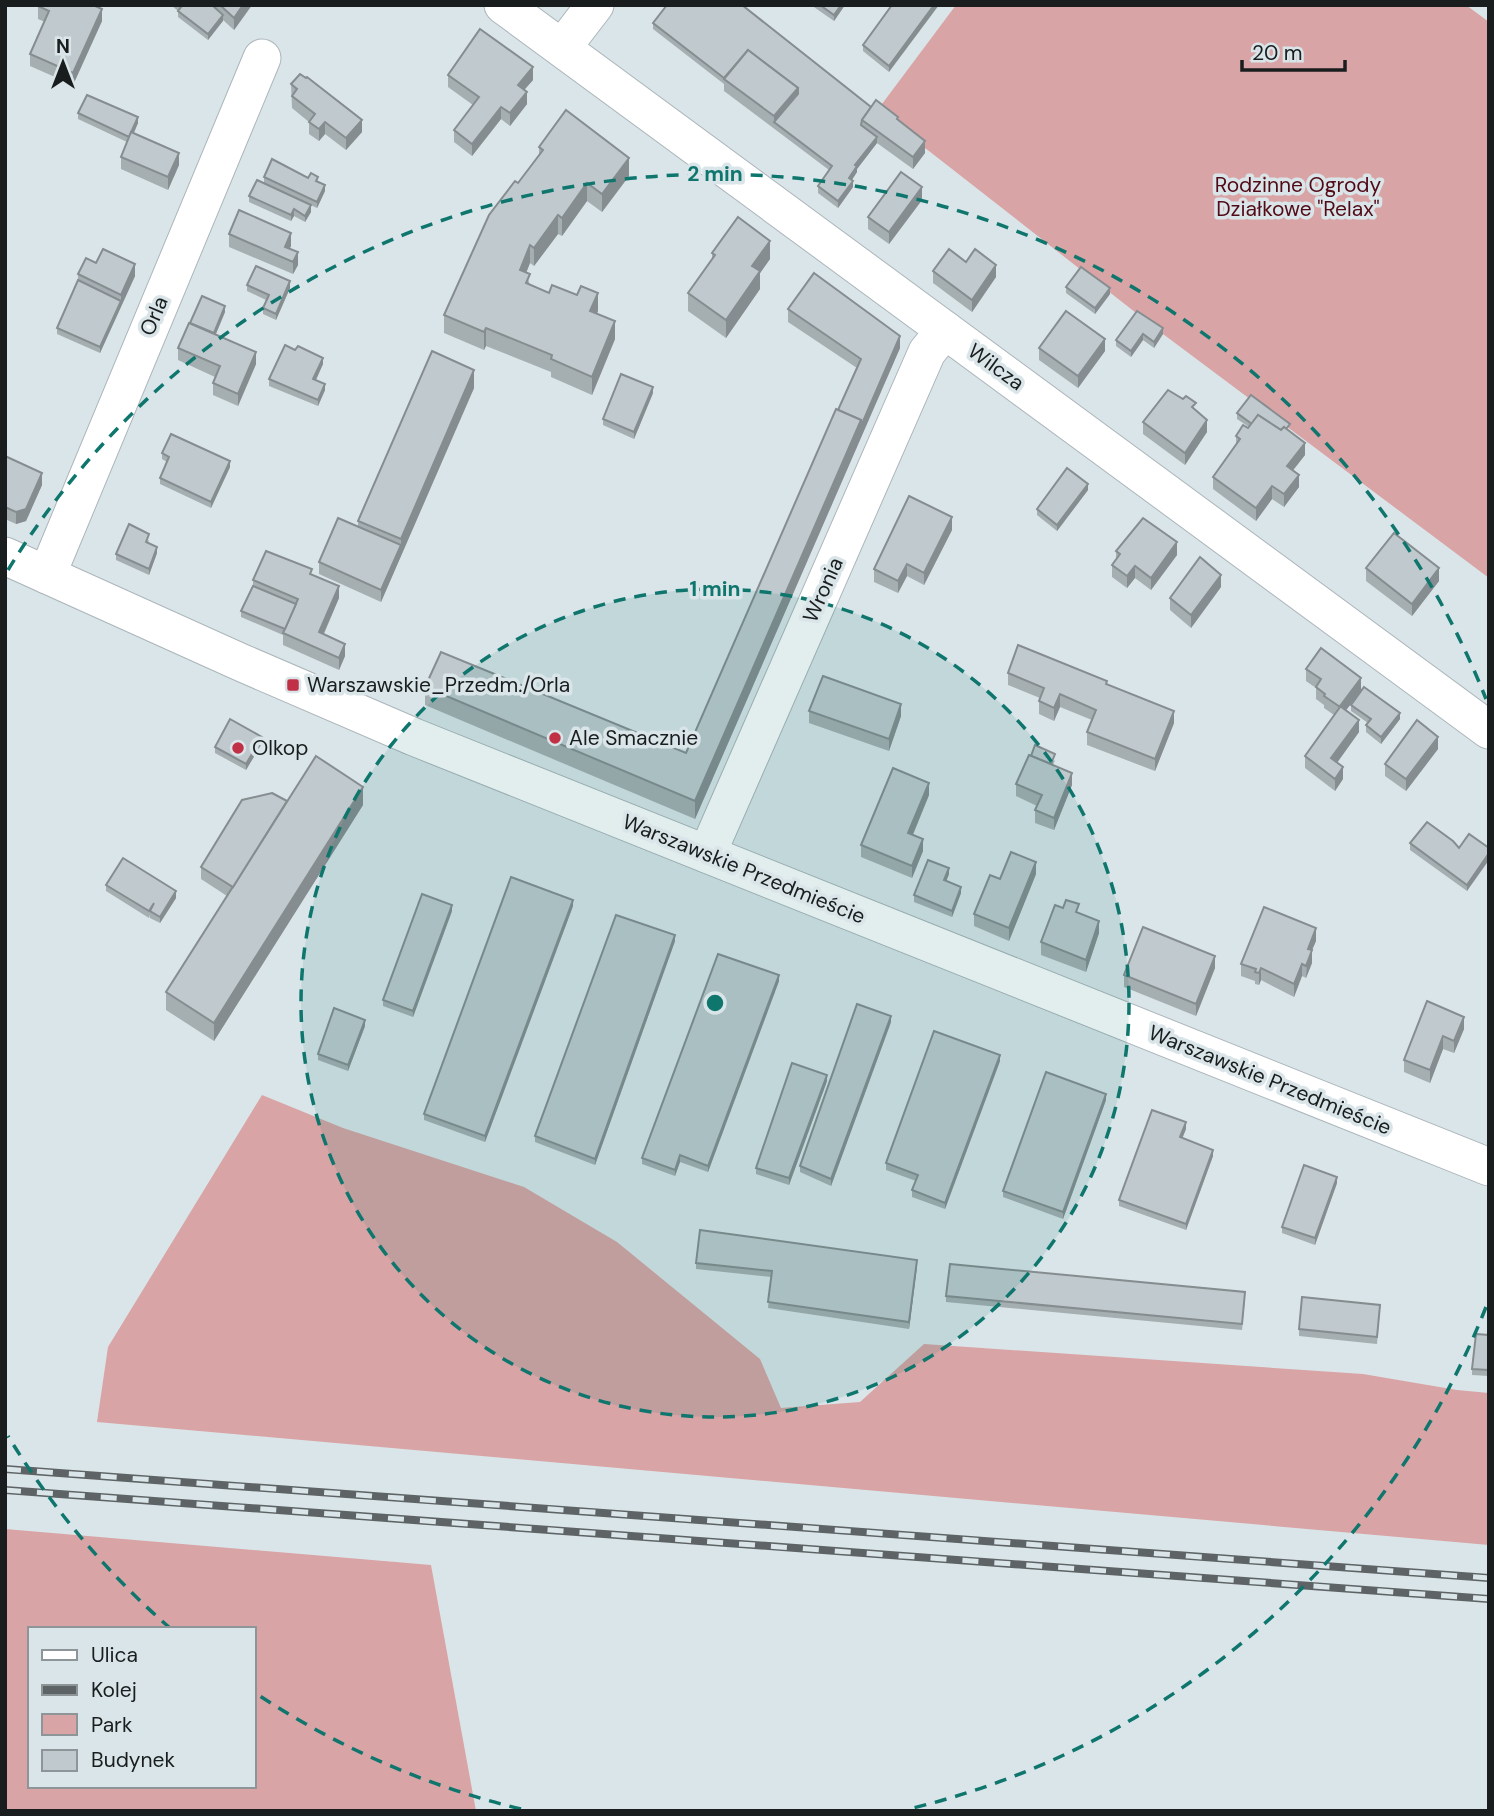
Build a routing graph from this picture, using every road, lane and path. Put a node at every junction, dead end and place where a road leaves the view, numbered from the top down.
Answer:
1 (502, 5) edge
2 (595, 5) edge
3 (562, 48) junction
4 (262, 58) dead end
5 (945, 330) junction
6 (5, 556) edge
7 (47, 575) junction
8 (1489, 730) edge
9 (707, 854) junction
10 (1489, 1167) edge

1 - 3 street, Wilcza
2 - 3 street
3 - 5 street, Wilcza
4 - 7 street, Orla
5 - 8 street, Wilcza
5 - 9 street, Wronia
6 - 7 street, Warszawskie Przedmieście
7 - 9 street, Warszawskie Przedmieście
9 - 10 street, Warszawskie Przedmieście

